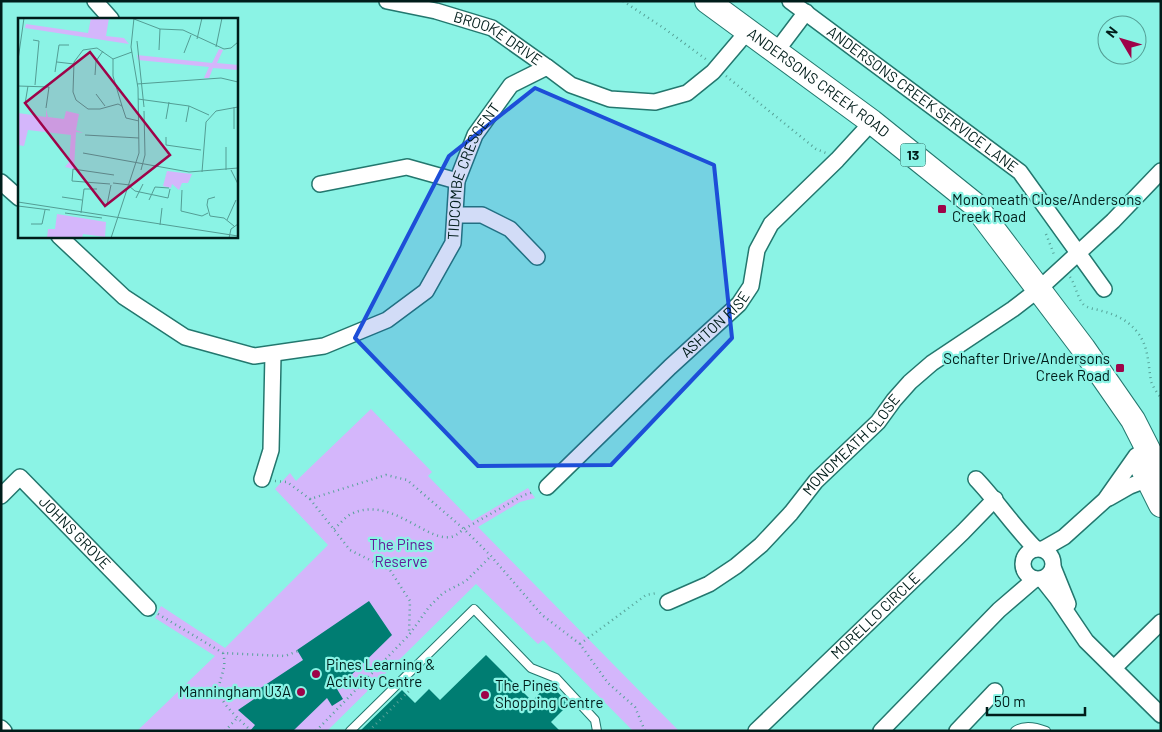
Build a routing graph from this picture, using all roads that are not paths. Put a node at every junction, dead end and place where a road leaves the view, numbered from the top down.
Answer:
1 (95, 1) edge
2 (387, 1) edge
3 (707, 1) edge
4 (790, 1) edge
5 (806, 12) junction
6 (110, 18) edge
7 (747, 32) junction
8 (775, 53) junction
9 (547, 67) junction
10 (872, 122) junction
11 (1161, 171) edge
12 (457, 181) junction
13 (1, 182) edge
14 (320, 184) dead end
15 (18, 197) edge
16 (455, 215) junction
17 (61, 238) edge
18 (1078, 254) junction
19 (537, 257) dead end
20 (1039, 289) junction
21 (1104, 289) dead end
22 (273, 354) junction
23 (1152, 464) edge
24 (262, 479) road end
25 (976, 479) dead end
26 (547, 487) road end
27 (1, 496) edge
28 (995, 499) junction
29 (1105, 500) junction
30 (1161, 505) edge
31 (1006, 515) junction
32 (1046, 556) junction
33 (1023, 565) junction
34 (1038, 579) junction
35 (667, 599) road end
36 (148, 608) road end
37 (999, 610) junction
38 (1161, 622) edge
39 (1074, 624) junction
40 (1114, 668) junction
41 (995, 691) dead end
42 (1161, 716) edge
43 (350, 731) edge
44 (597, 731) edge
45 (756, 731) edge
46 (881, 731) edge
47 (957, 731) edge
48 (1015, 731) edge
49 (1046, 731) edge

1 - 6 street
2 - 9 street, BROOKE DRIVE
3 - 7 main road, ANDERSONS CREEK ROAD / 13
4 - 5 street, ANDERSONS CREEK SERVICE LANE
5 - 8 street
5 - 18 street, ANDERSONS CREEK SERVICE LANE
7 - 8 main road, ANDERSONS CREEK ROAD / 13
7 - 9 street
8 - 10 main road, ANDERSONS CREEK ROAD / 13
9 - 12 street, TIDCOMBE CRESCENT
10 - 20 main road, ANDERSONS CREEK ROAD / 13
10 - 26 street, ASHTON RISE
11 - 18 street, MONOMEATH CLOSE
12 - 14 street
12 - 16 street, TIDCOMBE CRESCENT
13 - 15 street
16 - 19 street
16 - 22 street, TIDCOMBE CRESCENT
17 - 22 street, TIDCOMBE CRESCENT
18 - 20 street, MONOMEATH CLOSE
18 - 21 street, ANDERSONS CREEK SERVICE LANE
20 - 23 main road, ANDERSONS CREEK ROAD / 13
20 - 35 street, MONOMEATH CLOSE
22 - 24 street
23 - 29 street
23 - 29 street
23 - 30 main road, ANDERSONS CREEK ROAD / 13
25 - 28 street
27 - 36 street, JOHNS GROVE
28 - 31 street
28 - 45 street, MORELLO CIRCLE
29 - 32 street
31 - 32 street
31 - 33 street
32 - 33 street
32 - 34 street
32 - 39 street
33 - 34 street
33 - 37 street
34 - 37 street
34 - 39 street
37 - 46 street
38 - 40 street
39 - 40 street
40 - 42 street
41 - 47 street
43 - 44 lane
48 - 49 lane

